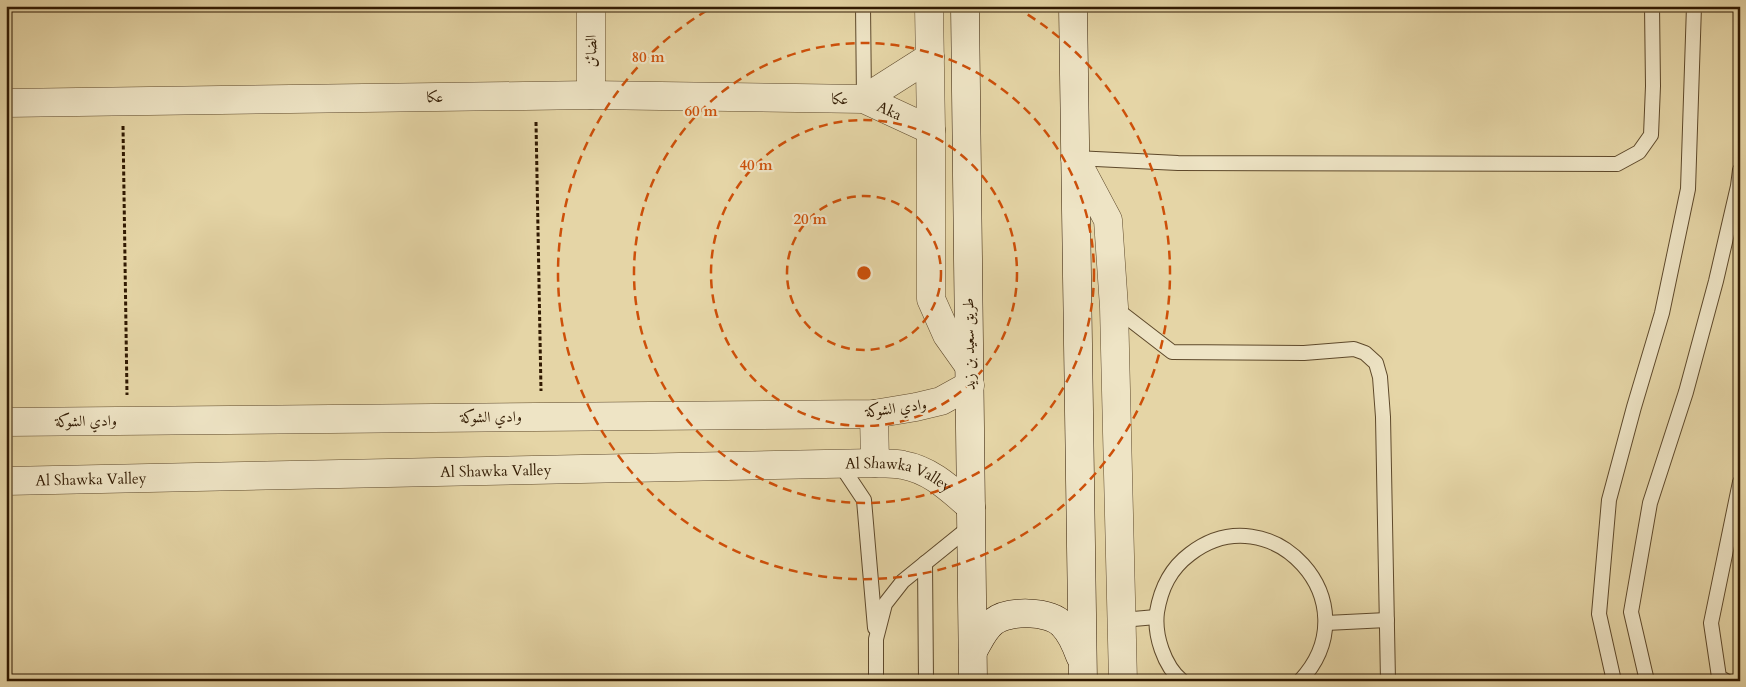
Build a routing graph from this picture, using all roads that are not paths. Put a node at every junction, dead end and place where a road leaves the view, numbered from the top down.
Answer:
1 (590, 6) edge
2 (863, 6) edge
3 (929, 6) edge
4 (966, 6) edge
5 (1073, 6) edge
6 (1652, 6) edge
7 (1694, 6) edge
8 (930, 57) junction
9 (591, 95) junction
10 (864, 99) junction
11 (6, 103) edge
12 (932, 130) junction
13 (1075, 158) junction
14 (1740, 170) edge
15 (1114, 307) junction
16 (970, 376) junction
17 (874, 414) junction
18 (6, 422) edge
19 (875, 463) junction
20 (840, 464) junction
21 (6, 481) edge
22 (1740, 482) edge
23 (971, 516) junction
24 (926, 563) junction
25 (1156, 617) junction
26 (1122, 620) junction
27 (1386, 620) junction
28 (1326, 623) junction
29 (876, 639) junction
30 (973, 651) junction
31 (1082, 671) edge
32 (876, 681) edge
33 (926, 681) edge
34 (973, 681) edge
35 (1123, 681) edge
36 (1182, 681) edge
37 (1300, 681) edge
38 (1388, 681) edge
39 (1614, 681) edge
40 (1648, 681) edge
41 (1726, 681) edge

1 - 9 street, الضائن
2 - 10 lane
3 - 8 street
4 - 16 street, طريق سعيد بن زيد
5 - 13 street
6 - 13 lane
7 - 39 lane
8 - 10 street, Aka
8 - 12 street
9 - 10 street, عكا
9 - 11 street, عكا
10 - 12 street, Aka
12 - 16 street
13 - 15 street
13 - 31 street
14 - 40 lane
15 - 26 street
15 - 27 lane
16 - 17 street, وادي الشوكة
16 - 23 street, طريق سعيد بن زيد
17 - 18 street, وادي الشوكة
17 - 19 street
19 - 20 street, Al Shawka Valley
19 - 23 street, Al Shawka Valley
20 - 21 street, Al Shawka Valley
20 - 29 lane
22 - 41 lane
23 - 24 lane
23 - 30 street, طريق سعيد بن زيد
24 - 29 lane
24 - 33 lane
25 - 26 lane
25 - 28 lane
25 - 36 lane
26 - 35 street
27 - 28 lane
27 - 38 lane
28 - 37 lane
29 - 32 lane
30 - 31 street
30 - 34 street, طريق سعيد بن زيد

